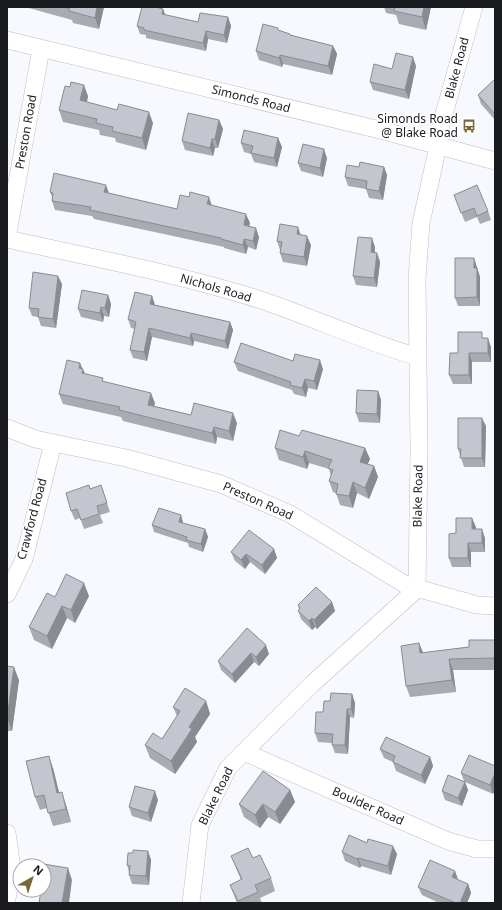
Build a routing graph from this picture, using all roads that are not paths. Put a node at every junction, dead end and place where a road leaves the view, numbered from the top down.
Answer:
1 (474, 7) edge
2 (7, 40) edge
3 (41, 49) junction
4 (438, 146) junction
5 (495, 161) edge
6 (7, 238) edge
7 (418, 357) junction
8 (7, 428) edge
9 (53, 443) junction
10 (417, 589) junction
11 (7, 594) edge
12 (495, 606) edge
13 (244, 752) junction
14 (7, 833) edge
15 (495, 849) edge
16 (7, 899) edge
17 (191, 903) edge

1 - 4 street, Blake Road
2 - 3 street, Simonds Road
3 - 4 street, Simonds Road
3 - 6 street, Preston Road
4 - 5 street, Simonds Road
4 - 7 street, Blake Road
6 - 7 street, Nichols Road
7 - 10 street, Blake Road
8 - 9 street, Preston Road
9 - 10 street, Preston Road
9 - 11 street, Crawford Road
10 - 12 street, Preston Road
10 - 13 street, Blake Road
13 - 15 street, Boulder Road
13 - 17 street, Blake Road
14 - 16 street

